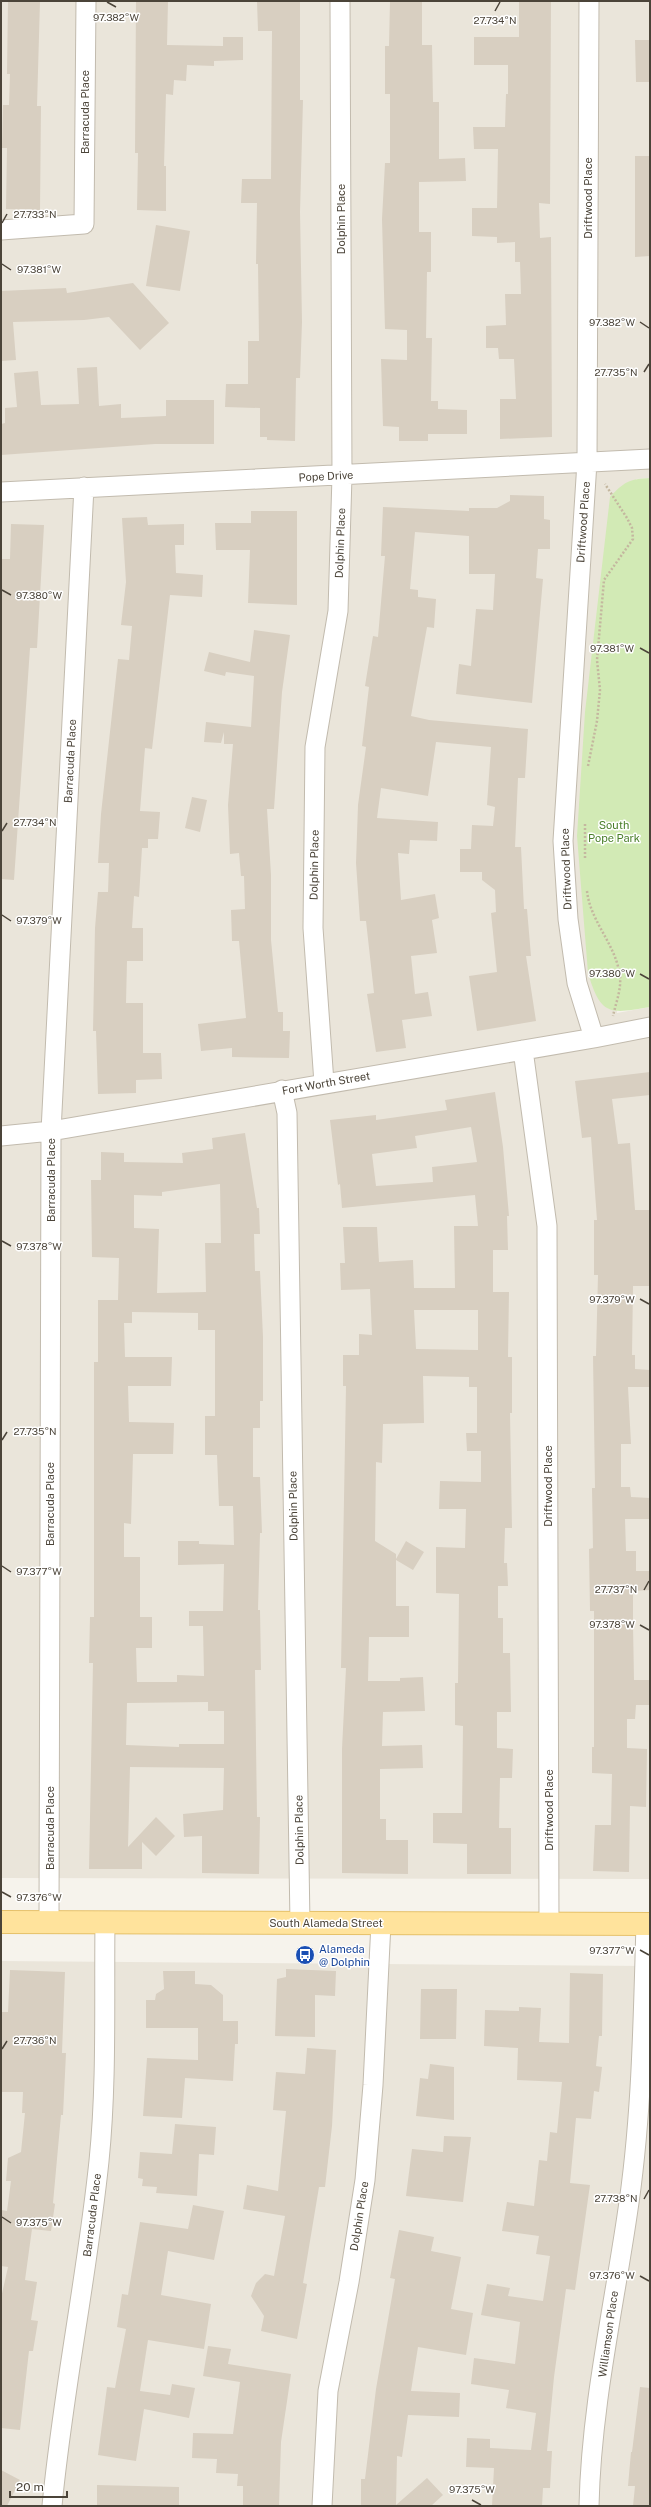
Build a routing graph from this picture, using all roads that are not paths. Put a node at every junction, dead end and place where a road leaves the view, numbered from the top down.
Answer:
1 (86, 1) edge
2 (340, 1) edge
3 (589, 1) edge
4 (1, 230) edge
5 (650, 459) edge
6 (589, 462) junction
7 (342, 476) junction
8 (84, 487) junction
9 (1, 492) edge
10 (650, 1027) edge
11 (602, 1037) junction
12 (522, 1050) junction
13 (324, 1083) junction
14 (282, 1090) junction
15 (51, 1131) junction
16 (1, 1136) edge
17 (1, 1922) edge
18 (49, 1922) junction
19 (105, 1922) junction
20 (300, 1923) junction
21 (381, 1923) junction
22 (549, 1924) junction
23 (648, 1924) edge
24 (52, 2506) edge
25 (322, 2506) edge
26 (589, 2506) edge

1 - 4 street, Barracuda Place
2 - 7 street, Dolphin Place
3 - 6 street, Driftwood Place
5 - 6 street, Pope Drive
6 - 7 street, Pope Drive
6 - 11 street, Driftwood Place
7 - 8 street, Pope Drive
7 - 13 street, Dolphin Place
8 - 9 street, Pope Drive
8 - 15 street, Barracuda Place
10 - 11 street, Fort Worth Street
11 - 12 street, Fort Worth Street
12 - 13 street, Fort Worth Street
12 - 22 street, Driftwood Place
13 - 14 street, Fort Worth Street
14 - 15 street, Fort Worth Street
14 - 20 street, Dolphin Place
15 - 16 street, Fort Worth Street
15 - 18 street, Barracuda Place
17 - 18 main road, South Alameda Street
18 - 19 main road, South Alameda Street
19 - 20 main road, South Alameda Street
19 - 24 street, Barracuda Place
20 - 21 main road, South Alameda Street
21 - 22 main road, South Alameda Street
21 - 25 street, Dolphin Place
22 - 23 main road, South Alameda Street
23 - 26 street, Williamson Place

